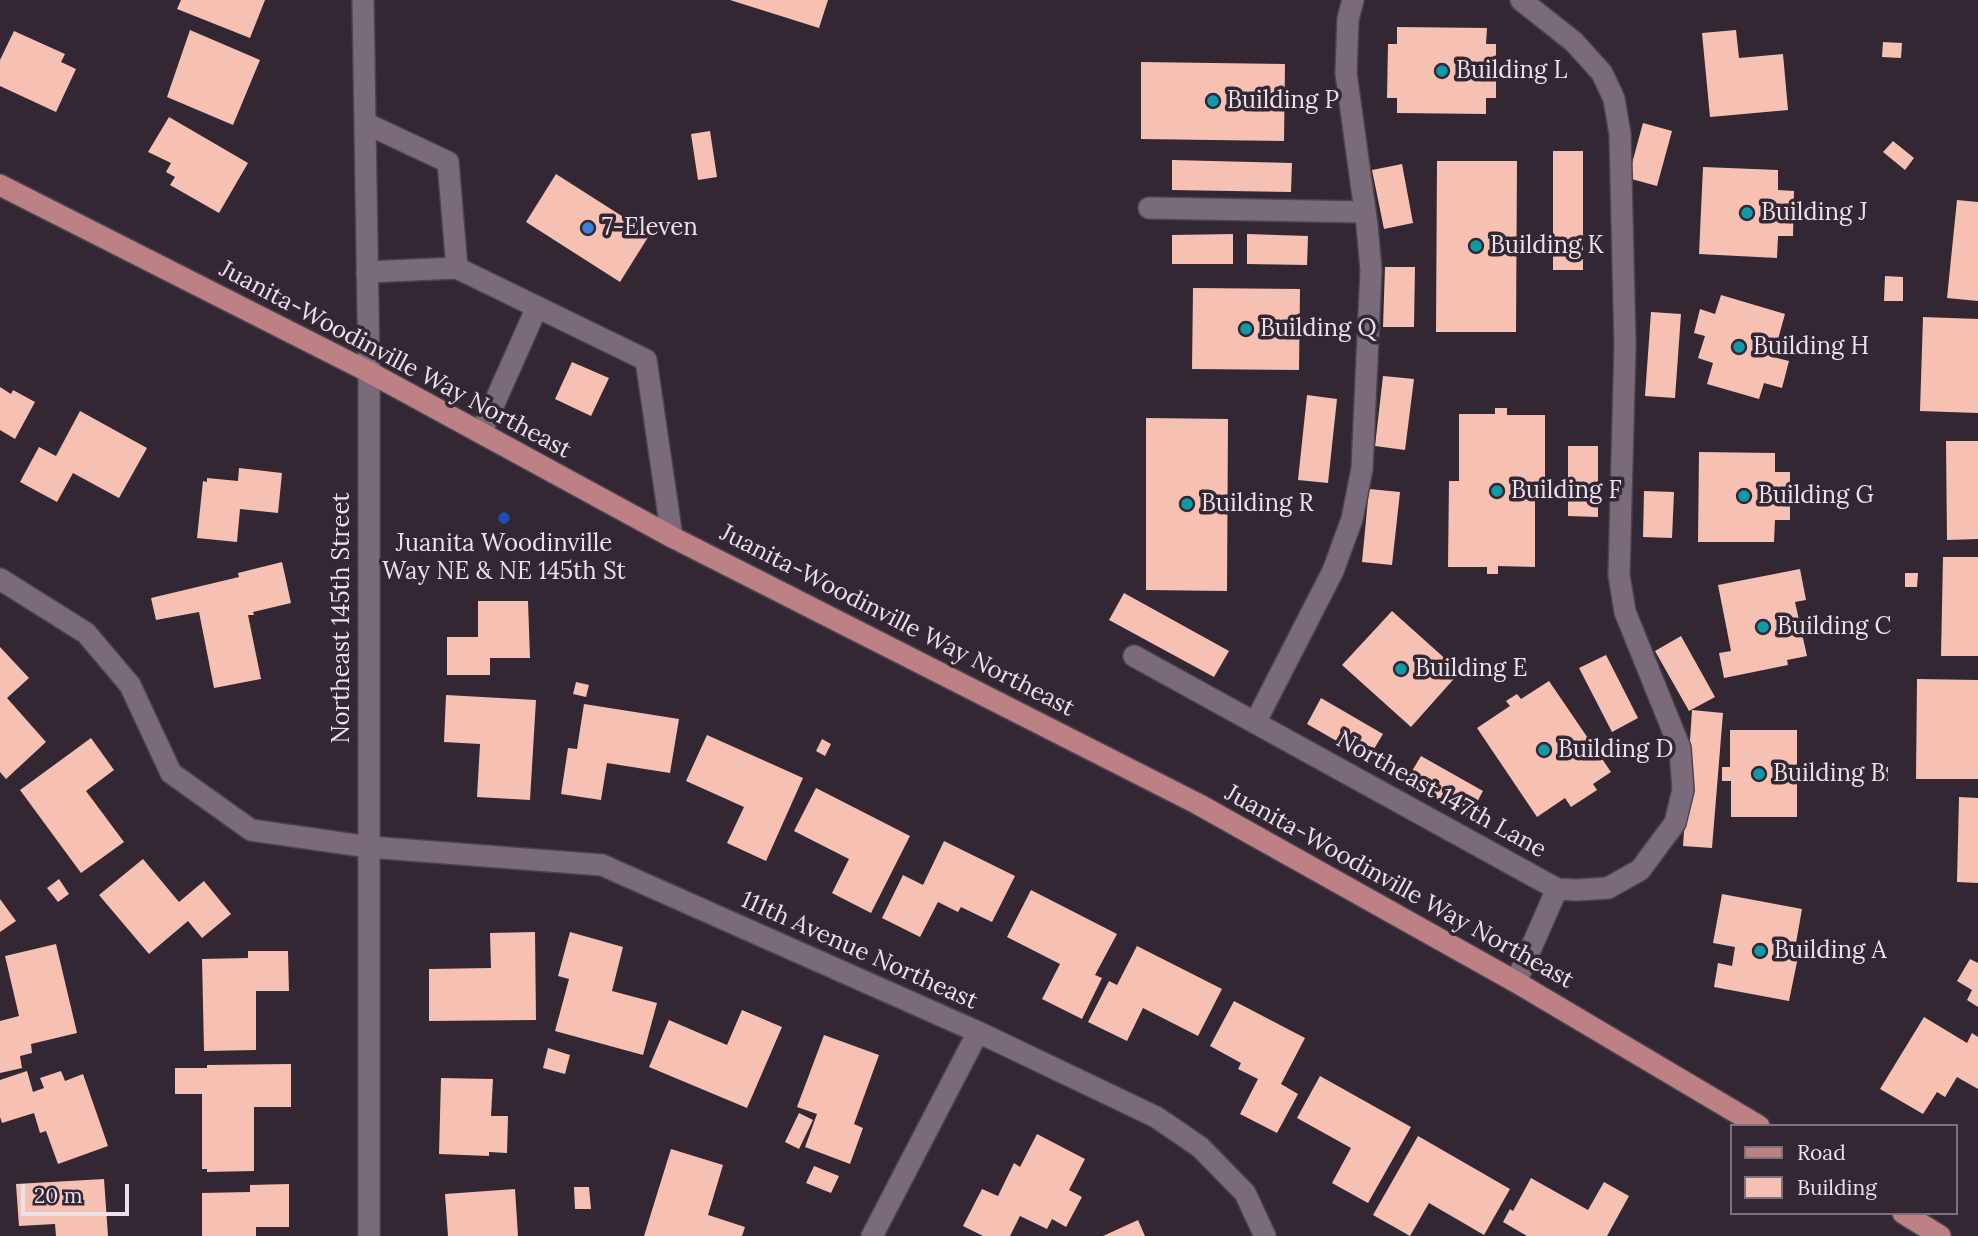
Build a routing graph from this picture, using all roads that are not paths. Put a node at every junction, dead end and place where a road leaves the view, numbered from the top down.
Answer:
1 (363, 0) edge
2 (1353, 0) edge
3 (1521, 0) edge
4 (365, 123) junction
5 (0, 186) edge
6 (1149, 208) dead end
7 (1365, 212) junction
8 (457, 268) junction
9 (367, 272) junction
10 (537, 307) junction
11 (369, 372) junction
12 (481, 433) junction
13 (672, 537) junction
14 (0, 579) edge
15 (1134, 656) dead end
16 (1255, 723) junction
17 (369, 847) junction
18 (1557, 889) junction
19 (1516, 982) junction
20 (978, 1032) junction
21 (1756, 1124) edge
22 (1906, 1215) edge
23 (369, 1236) edge
24 (872, 1236) edge
25 (1265, 1236) edge
26 (1940, 1236) edge

1 - 4 street, Northeast 145th Street
2 - 7 street
3 - 18 street, Northeast 147th Lane
4 - 8 street
4 - 9 street, Northeast 145th Street
5 - 11 main road, Juanita-Woodinville Way Northeast
6 - 7 street
7 - 16 street
8 - 9 street
8 - 10 street
9 - 11 street, Northeast 145th Street
10 - 12 street
10 - 13 street
11 - 12 main road, Juanita-Woodinville Way Northeast
11 - 17 street, Northeast 145th Street
12 - 13 main road, Juanita-Woodinville Way Northeast
13 - 19 main road, Juanita-Woodinville Way Northeast
14 - 17 street, 111th Avenue Northeast
15 - 16 street, Northeast 147th Lane
16 - 18 street, Northeast 147th Lane
17 - 20 street, 111th Avenue Northeast
17 - 23 street, Northeast 145th Street
18 - 19 street
19 - 21 main road, Juanita-Woodinville Way Northeast
20 - 24 street
20 - 25 street, 111th Avenue Northeast
22 - 26 main road

